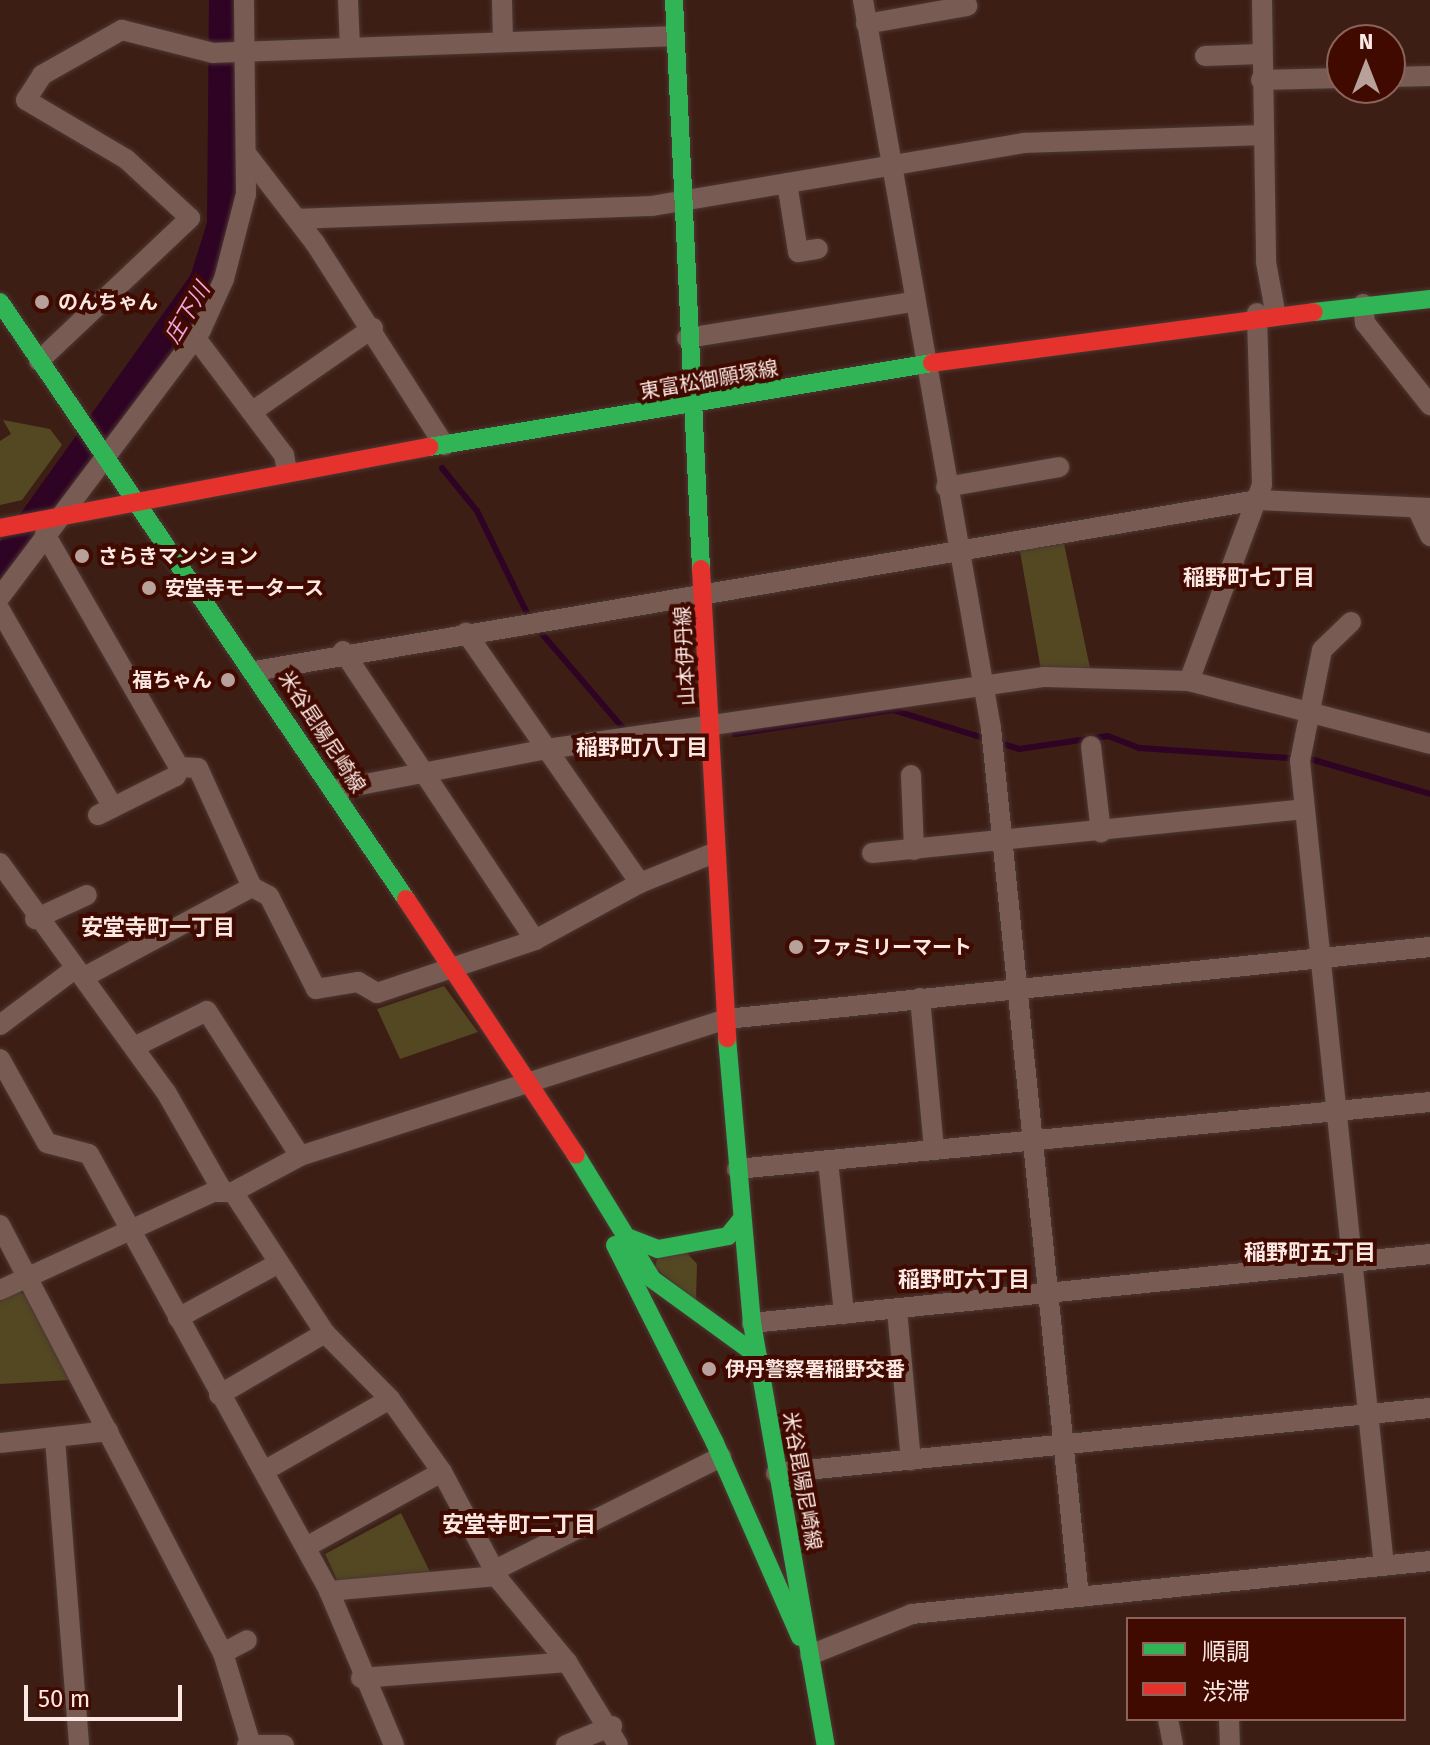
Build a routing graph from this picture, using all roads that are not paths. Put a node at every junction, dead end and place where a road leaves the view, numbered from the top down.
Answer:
1 (244, 0) edge
2 (348, 0) edge
3 (502, 0) edge
4 (674, 0) edge
5 (863, 0) edge
6 (1262, 0) edge
7 (967, 6) dead end
8 (866, 24) junction
9 (675, 36) junction
10 (503, 42) junction
11 (350, 47) junction
12 (235, 51) junction
13 (1261, 54) junction
14 (1205, 56) dead end
15 (1430, 76) edge
16 (1406, 77) edge
17 (1326, 78) edge
18 (1261, 80) junction
19 (1261, 135) junction
20 (248, 156) junction
21 (890, 167) junction
22 (787, 183) junction
23 (683, 200) junction
24 (297, 219) junction
25 (818, 249) dead end
26 (1430, 299) edge
27 (0, 302) edge
28 (912, 302) junction
29 (1363, 304) junction
30 (1266, 312) junction
31 (373, 328) junction
32 (195, 337) junction
33 (687, 338) junction
34 (39, 361) junction
35 (923, 366) junction
36 (690, 405) junction
37 (1430, 405) edge
38 (253, 411) junction
39 (444, 445) junction
40 (104, 456) junction
41 (1059, 467) dead end
42 (287, 471) junction
43 (946, 487) junction
44 (1258, 500) junction
45 (131, 501) junction
46 (1423, 508) edge
47 (52, 524) junction
48 (0, 528) edge
49 (1430, 536) edge
50 (957, 549) junction
51 (704, 593) junction
52 (0, 597) edge
53 (0, 610) edge
54 (1351, 622) dead end
55 (466, 633) junction
56 (343, 651) junction
57 (255, 671) junction
58 (1189, 681) junction
59 (981, 682) junction
60 (1309, 713) junction
61 (711, 724) junction
62 (1430, 744) edge
63 (1091, 746) dead end
64 (547, 749) junction
65 (179, 767) junction
66 (422, 771) junction
67 (911, 775) dead end
68 (334, 790) junction
69 (1304, 809) junction
70 (1101, 832) junction
71 (1003, 842) junction
72 (914, 850) junction
73 (714, 853) junction
74 (872, 853) dead end
75 (0, 863) edge
76 (640, 883) junction
77 (252, 887) junction
78 (87, 895) dead end
79 (35, 919) junction
80 (535, 940) junction
81 (1430, 947) edge
82 (1319, 959) junction
83 (454, 972) junction
84 (78, 974) junction
85 (1018, 989) junction
86 (920, 998) junction
87 (726, 1019) junction
88 (0, 1025) edge
89 (134, 1047) junction
90 (0, 1059) edge
91 (529, 1079) junction
92 (1430, 1102) edge
93 (1336, 1111) junction
94 (1033, 1140) junction
95 (934, 1150) junction
96 (300, 1156) junction
97 (828, 1161) junction
98 (737, 1169) junction
99 (228, 1192) junction
100 (594, 1194) junction
101 (742, 1219) junction
102 (0, 1225) edge
103 (131, 1230) junction
104 (624, 1236) junction
105 (1430, 1254) edge
106 (1349, 1262) junction
107 (277, 1264) junction
108 (27, 1277) junction
109 (0, 1290) edge
110 (1049, 1292) junction
111 (897, 1310) junction
112 (844, 1314) junction
113 (178, 1318) junction
114 (752, 1323) junction
115 (325, 1333) junction
116 (758, 1356) junction
117 (219, 1395) junction
118 (390, 1399) junction
119 (1430, 1408) edge
120 (1369, 1414) junction
121 (108, 1431) junction
122 (55, 1439) junction
123 (0, 1443) edge
124 (1064, 1444) junction
125 (721, 1457) junction
126 (911, 1460) junction
127 (264, 1471) junction
128 (442, 1472) junction
129 (776, 1473) junction
130 (306, 1547) junction
131 (1430, 1561) edge
132 (1384, 1566) junction
133 (496, 1573) junction
134 (329, 1591) junction
135 (1079, 1597) junction
136 (247, 1640) dead end
137 (223, 1653) junction
138 (810, 1655) junction
139 (567, 1662) junction
140 (361, 1678) junction
141 (1168, 1721) edge
142 (1229, 1721) edge
143 (615, 1735) edge
144 (79, 1745) edge
145 (249, 1745) edge
146 (284, 1745) edge
147 (394, 1745) edge
148 (566, 1745) edge
149 (826, 1745) edge
150 (1173, 1745) edge
151 (1230, 1745) edge

1 - 12 street
2 - 11 street
3 - 10 street
4 - 9 main road, 山本伊丹線
5 - 8 street
6 - 13 street
7 - 8 street
8 - 21 street
9 - 10 street
9 - 23 main road, 山本伊丹線
10 - 11 street
11 - 12 street
12 - 20 street
12 - 34 street
13 - 14 street
13 - 18 street
15 - 16 street
17 - 18 street
18 - 19 street
19 - 21 street
19 - 30 street
20 - 24 street
20 - 32 street
21 - 22 street
21 - 28 street
22 - 23 street
22 - 25 street
23 - 24 street
23 - 33 main road, 山本伊丹線
24 - 31 street
26 - 29 main road, 東富松御願塚線
27 - 34 main road, 米谷昆陽尼崎線
28 - 33 street
28 - 35 street
29 - 30 main road, 東富松御願塚線
29 - 37 street
30 - 35 main road, 東富松御願塚線
30 - 44 street
31 - 38 street
31 - 39 street
32 - 38 street
32 - 40 street
33 - 36 main road, 山本伊丹線
34 - 40 main road, 米谷昆陽尼崎線
35 - 36 main road, 東富松御願塚線
35 - 43 street
36 - 39 main road, 東富松御願塚線
36 - 51 main road, 山本伊丹線
38 - 42 street
39 - 42 main road, 東富松御願塚線
40 - 45 main road, 米谷昆陽尼崎線
40 - 47 street
41 - 43 street
42 - 45 main road, 東富松御願塚線
43 - 50 street
44 - 46 street
44 - 50 street
44 - 58 street
45 - 47 main road, 東富松御願塚線
45 - 57 main road, 米谷昆陽尼崎線
46 - 49 street
47 - 48 main road, 東富松御願塚線
47 - 52 street
47 - 65 street
50 - 51 street
50 - 59 street
51 - 55 street
51 - 61 main road, 山本伊丹線
53 - 65 street
54 - 60 street
55 - 56 street
55 - 64 street
56 - 57 street
56 - 66 street
57 - 68 main road, 米谷昆陽尼崎線
58 - 59 street
58 - 60 street
59 - 61 street
59 - 71 street
60 - 62 street
60 - 69 street
61 - 64 street
61 - 73 main road, 山本伊丹線
63 - 70 street
64 - 66 street
64 - 76 street
65 - 77 street
66 - 68 street
66 - 80 street
67 - 72 street
68 - 83 main road, 米谷昆陽尼崎線
69 - 70 street
69 - 82 street
70 - 71 street
71 - 72 street
71 - 85 street
72 - 74 street
73 - 76 street
73 - 87 main road, 山本伊丹線
75 - 79 street
76 - 80 street
77 - 83 street
77 - 84 street
78 - 79 street
79 - 84 street
80 - 83 street
81 - 82 street
82 - 85 street
82 - 93 street
83 - 91 main road, 米谷昆陽尼崎線
84 - 88 street
84 - 89 street
85 - 86 street
85 - 94 street
86 - 87 street
86 - 95 street
87 - 91 street
87 - 98 main road, 山本伊丹線
89 - 96 street
89 - 99 street
90 - 103 street
91 - 96 street
91 - 100 main road, 米谷昆陽尼崎線
92 - 93 street
93 - 94 street
93 - 106 street
94 - 95 street
94 - 110 street
95 - 97 street
96 - 99 street
97 - 98 street
97 - 112 street
98 - 101 main road, 山本伊丹線
99 - 103 street
99 - 107 street
100 - 104 main road, 米谷昆陽尼崎線
100 - 125 main road, 米谷昆陽尼崎線
101 - 104 main road
101 - 114 main road, 山本伊丹線
102 - 108 street
103 - 108 street
103 - 113 street
104 - 116 main road, 米谷昆陽尼崎線
105 - 106 street
106 - 110 street
106 - 120 street
107 - 113 street
107 - 115 street
108 - 109 street
108 - 121 street
110 - 111 street
110 - 124 street
111 - 112 street
111 - 126 street
112 - 114 street
113 - 117 street
114 - 116 main road, 山本伊丹線
115 - 117 street
115 - 118 street
116 - 129 main road, 米谷昆陽尼崎線
117 - 127 street
118 - 127 street
118 - 128 street
119 - 120 street
120 - 124 street
120 - 132 street
121 - 122 street
121 - 137 street
122 - 123 street
122 - 144 street
124 - 126 street
124 - 135 street
125 - 133 street
125 - 138 main road, 米谷昆陽尼崎線
126 - 129 street
127 - 130 street
128 - 130 street
128 - 133 street
129 - 138 main road, 米谷昆陽尼崎線
130 - 134 street
131 - 132 street
132 - 135 street
133 - 134 street
133 - 139 street
134 - 140 street
135 - 138 street
136 - 137 street
137 - 145 street
138 - 149 main road, 米谷昆陽尼崎線
139 - 140 street
139 - 143 street
140 - 147 street
141 - 150 street
142 - 151 street
143 - 148 street
145 - 146 street

